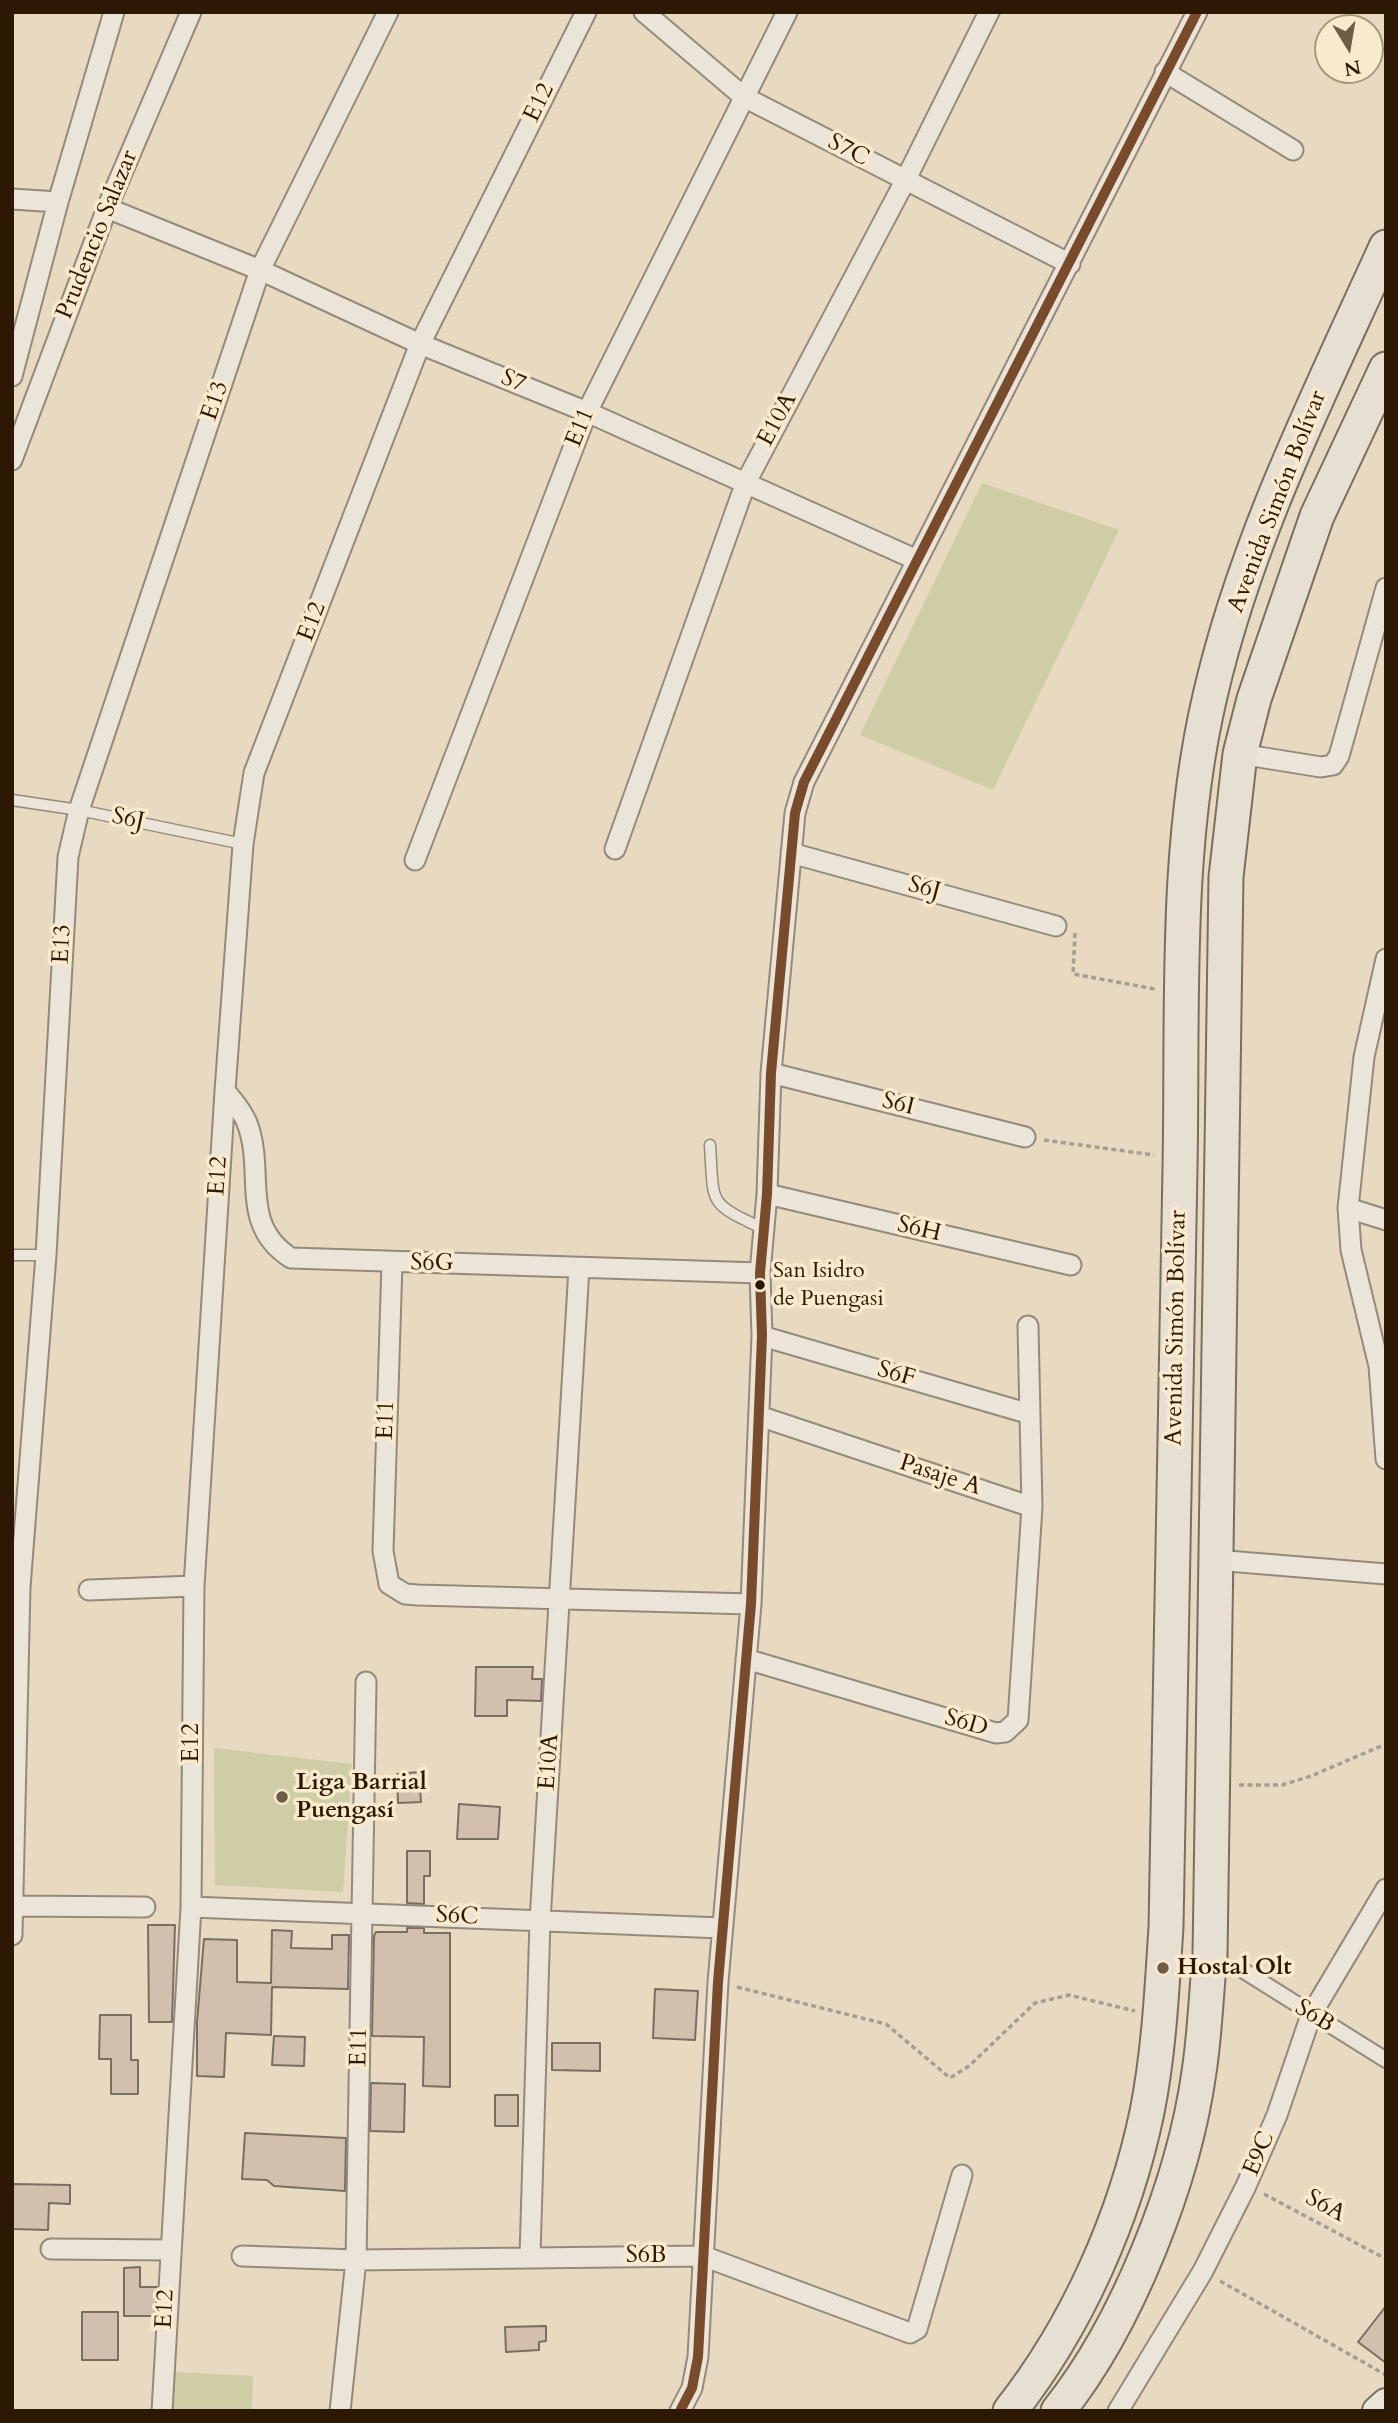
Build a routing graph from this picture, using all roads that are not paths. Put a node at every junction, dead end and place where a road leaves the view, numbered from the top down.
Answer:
1 (114, 12) edge
2 (191, 12) edge
3 (388, 12) edge
4 (586, 12) edge
5 (644, 12) edge
6 (787, 12) edge
7 (989, 12) edge
8 (1197, 12) edge
9 (1165, 72) junction
10 (744, 97) junction
11 (1293, 150) dead end
12 (905, 181) junction
13 (12, 199) edge
14 (58, 202) junction
15 (107, 208) junction
16 (1386, 247) edge
17 (1070, 264) junction
18 (260, 270) junction
19 (420, 344) junction
20 (1386, 369) edge
21 (12, 376) edge
22 (587, 412) junction
23 (12, 460) edge
24 (746, 482) junction
25 (917, 560) junction
26 (1386, 587) edge
27 (1240, 754) junction
28 (12, 800) edge
29 (79, 810) junction
30 (243, 844) junction
31 (615, 849) dead end
32 (791, 853) junction
33 (415, 860) dead end
34 (1056, 926) road end
35 (1386, 959) edge
36 (771, 1073) junction
37 (225, 1091) junction
38 (1025, 1137) road end
39 (710, 1145) dead end
40 (767, 1194) junction
41 (1348, 1208) junction
42 (1386, 1220) edge
43 (764, 1229) junction
44 (12, 1255) edge
45 (46, 1255) junction
46 (392, 1263) junction
47 (1071, 1265) dead end
48 (579, 1268) junction
49 (761, 1273) junction
50 (1028, 1326) dead end
51 (762, 1336) junction
52 (1030, 1414) junction
53 (759, 1416) junction
54 (1386, 1459) edge
55 (1031, 1507) junction
56 (1215, 1560) junction
57 (1386, 1574) edge
58 (194, 1586) junction
59 (16, 1588) edge
60 (89, 1590) dead end
61 (560, 1599) junction
62 (751, 1604) junction
63 (746, 1659) junction
64 (366, 1682) dead end
65 (1386, 1889) edge
66 (15, 1906) junction
67 (145, 1907) dead end
68 (191, 1907) junction
69 (363, 1912) junction
70 (540, 1921) junction
71 (722, 1928) junction
72 (12, 1935) edge
73 (1244, 1971) dead end
74 (1311, 2015) junction
75 (1386, 2060) edge
76 (962, 2175) dead end
77 (51, 2249) dead end
78 (169, 2250) junction
79 (242, 2256) dead end
80 (530, 2256) junction
81 (703, 2256) junction
82 (356, 2260) junction
83 (1386, 2403) edge
84 (162, 2411) edge
85 (340, 2411) edge
86 (680, 2411) edge
87 (1010, 2411) edge
88 (1058, 2411) edge
89 (1118, 2411) edge
90 (1377, 2411) edge

1 - 14 street
2 - 15 street, Prudencio Salazar
3 - 18 street, E13
4 - 19 street, E12
5 - 10 street, S7C
6 - 10 street, E11
7 - 12 street, E10A
8 - 9 street
9 - 11 street
9 - 17 street
10 - 12 street, S7C
10 - 22 street, E11
12 - 17 street, S7C
12 - 24 street, E10A
13 - 14 street
14 - 21 street
15 - 18 street, S7
15 - 23 street, Prudencio Salazar
16 - 87 highway, Avenida Simón Bolívar
17 - 25 street
18 - 19 street, S7
18 - 29 street, E13
19 - 22 street, S7
19 - 30 street, E12
20 - 27 highway, Avenida Simón Bolívar
22 - 24 street, S7
22 - 33 street, E11
24 - 25 street, S7
24 - 31 street, E10A
25 - 32 street
26 - 27 street
27 - 56 highway, Avenida Simón Bolívar
28 - 29 lane, S6J
29 - 30 lane, S6J
29 - 45 street, E13
30 - 37 street, E12
32 - 34 street, S6J
32 - 36 street
35 - 41 street
36 - 38 street, S6I
36 - 40 street
37 - 46 street, S6G
37 - 58 street, E12
39 - 43 lane
40 - 43 street
40 - 47 street, S6H
41 - 42 street
41 - 54 street
43 - 49 street
44 - 45 lane
45 - 59 street, E13
46 - 48 street, S6G
46 - 61 street, E11
48 - 49 street, S6G
48 - 61 street, E10A
49 - 51 street
50 - 52 street
51 - 52 street, S6F
51 - 53 street
52 - 55 street
53 - 55 street, Pasaje A
53 - 62 street
55 - 63 street, S6D
56 - 57 street
56 - 88 highway, Avenida Simón Bolívar
58 - 60 street
58 - 68 street, E12
59 - 66 street, E13
61 - 62 street
61 - 70 street, E10A
62 - 63 street
63 - 71 street
64 - 69 street, E11
65 - 74 street, E9C
66 - 67 street
66 - 72 street, E13
68 - 69 street, S6C
68 - 78 street, E12
69 - 70 street, S6C
69 - 82 street, E11
70 - 71 street, S6C
70 - 80 street, E10A
71 - 81 street
73 - 74 street, S6B
74 - 75 street, S6B
74 - 89 street, E9C
76 - 81 street, S6B
77 - 78 street
78 - 84 street, E12
79 - 82 street, S6B
80 - 81 street, S6B
80 - 82 street, S6B
81 - 86 street
82 - 85 street, E11
83 - 90 main road

